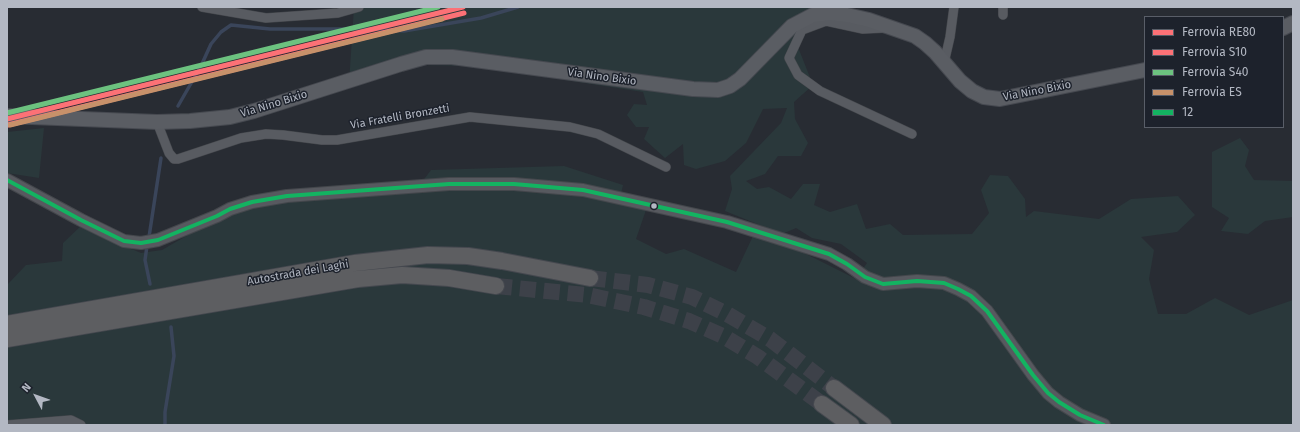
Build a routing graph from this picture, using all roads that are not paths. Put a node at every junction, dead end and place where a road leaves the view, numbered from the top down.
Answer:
1 (202, 7) edge
2 (359, 7) edge
3 (954, 7) edge
4 (1293, 23) edge
5 (892, 27) junction
6 (1284, 28) edge
7 (944, 63) junction
8 (1144, 70) edge
9 (8, 117) edge
10 (157, 122) junction
11 (912, 134) dead end
12 (666, 167) dead end
13 (7, 180) edge
14 (590, 278) tunnel mouth
15 (496, 286) tunnel mouth
16 (7, 324) edge
17 (7, 339) edge
18 (834, 388) tunnel mouth
19 (822, 404) tunnel mouth
20 (7, 425) edge
21 (82, 425) edge
22 (851, 425) edge
23 (883, 425) edge
24 (1104, 425) edge

1 - 2 street
3 - 7 street
4 - 6 main road
5 - 7 main road, Via Nino Bixio
5 - 10 main road, Via Nino Bixio
5 - 11 street
7 - 8 main road, Via Nino Bixio
9 - 10 main road, Via Nino Bixio
10 - 12 street, Via Fratelli Bronzetti
13 - 24 main road
14 - 16 highway, Autostrada dei Laghi
15 - 17 highway, Autostrada dei Laghi
18 - 23 highway
19 - 22 highway
20 - 21 street

